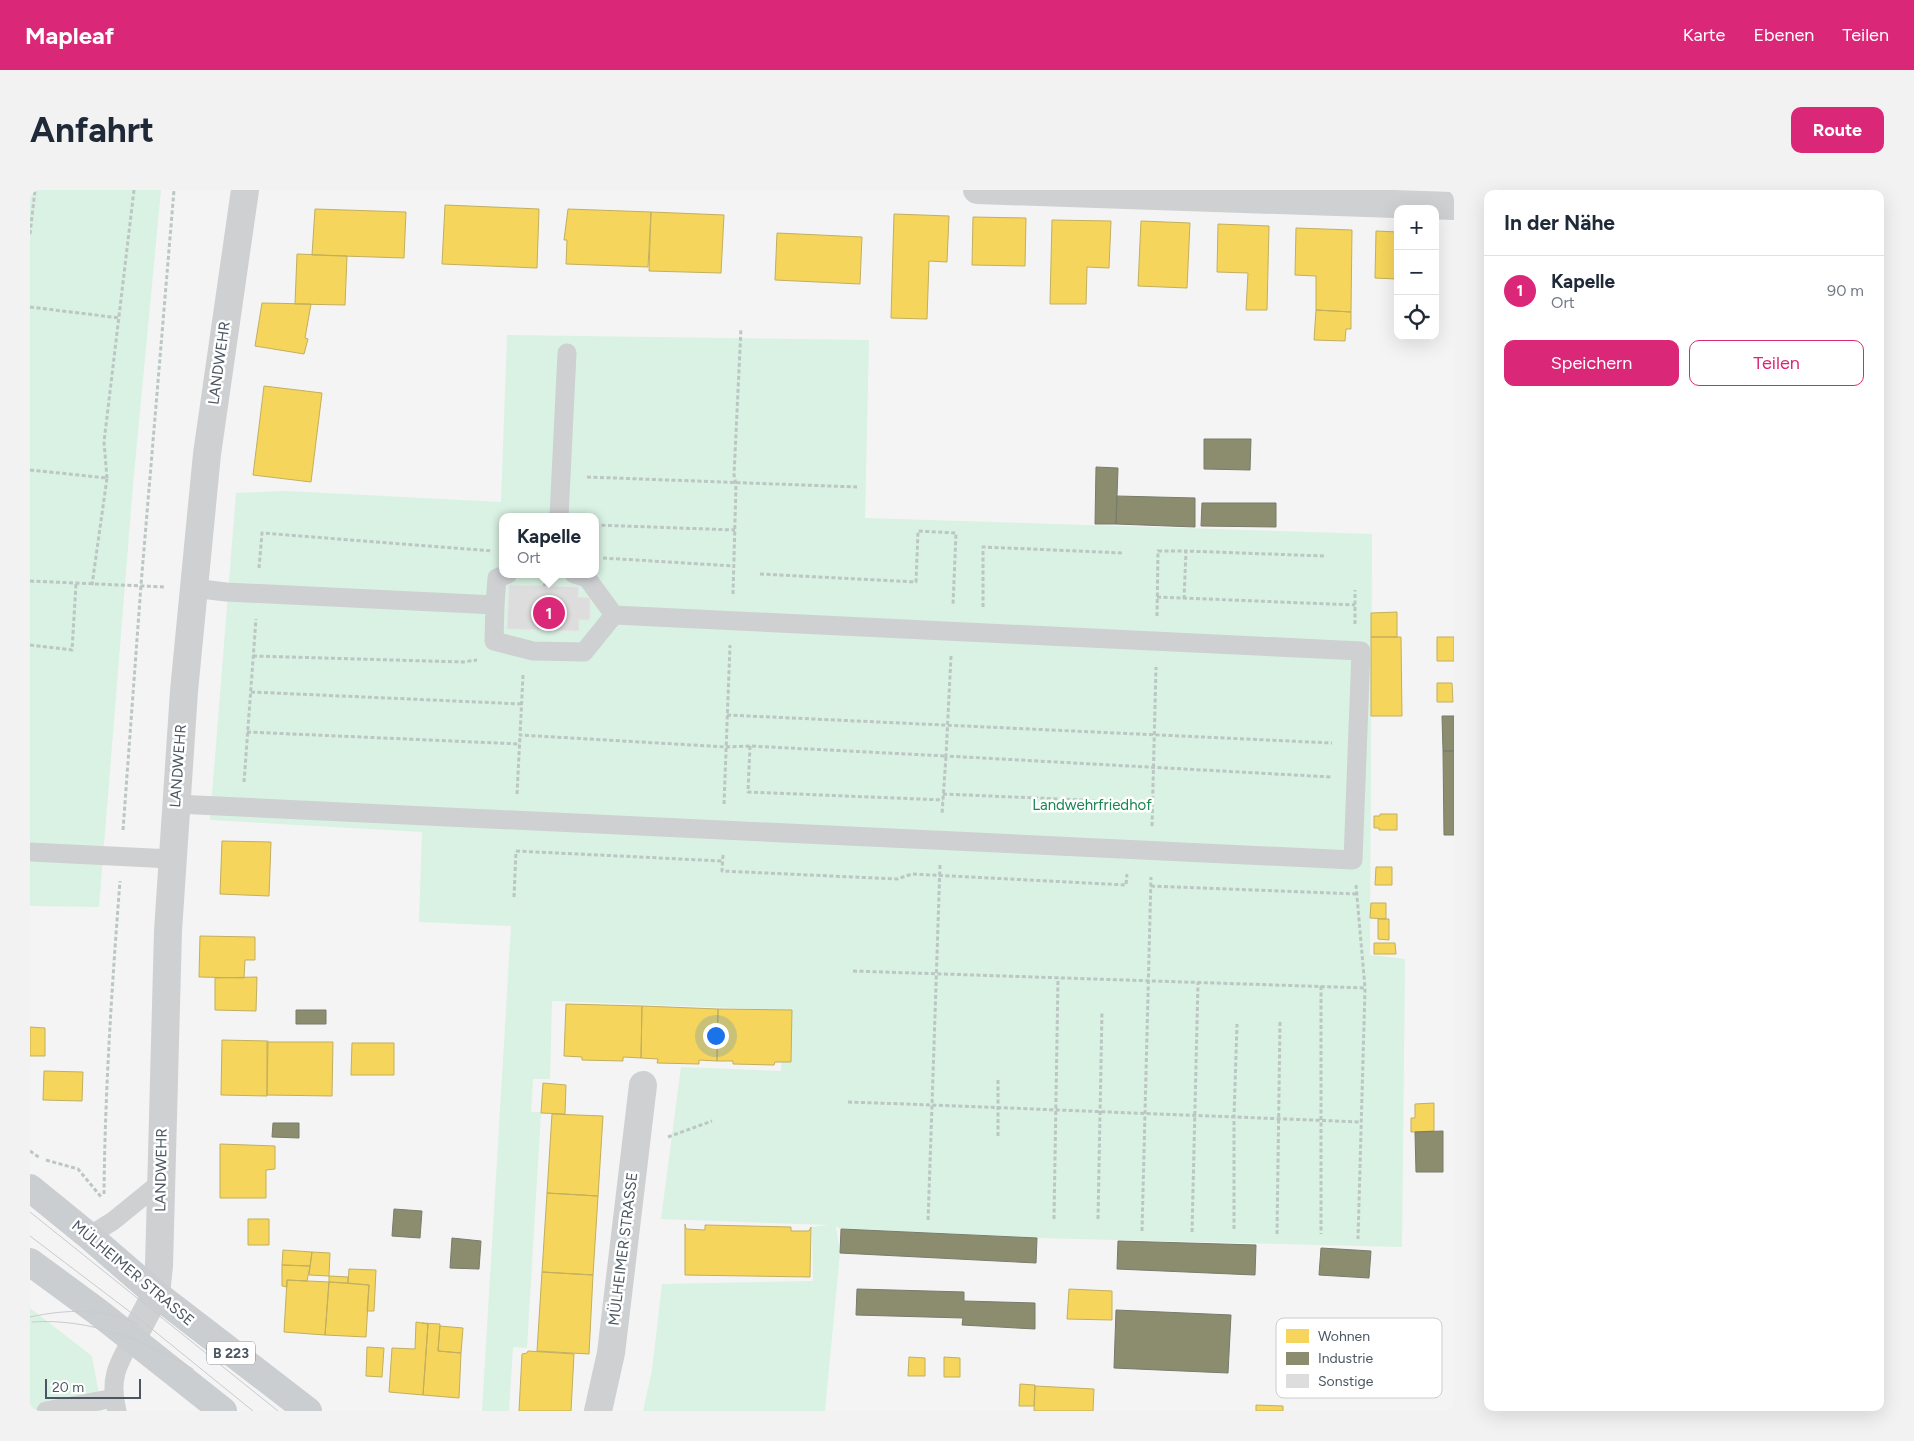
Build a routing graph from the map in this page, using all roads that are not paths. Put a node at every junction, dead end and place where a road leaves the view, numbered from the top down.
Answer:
1 (245, 190) edge
2 (977, 190) edge
3 (1454, 206) edge
4 (567, 353) dead end
5 (560, 513) edge
6 (499, 577) edge
7 (588, 578) edge
8 (193, 588) junction
9 (495, 606) junction
10 (614, 615) junction
11 (176, 804) junction
12 (30, 852) edge
13 (172, 858) junction
14 (643, 1085) dead end
15 (161, 1182) junction
16 (30, 1188) edge
17 (89, 1236) junction
18 (30, 1262) edge
19 (156, 1294) junction
20 (132, 1339) junction
21 (115, 1404) edge
22 (46, 1411) edge
23 (223, 1411) edge
24 (308, 1411) edge
25 (598, 1411) edge

1 - 8 street, LANDWEHR
2 - 3 street
4 - 5 lane
6 - 9 lane
7 - 10 lane
8 - 9 lane
8 - 11 street, LANDWEHR
9 - 10 lane
10 - 11 lane
11 - 13 street, LANDWEHR
12 - 13 lane
13 - 15 street, LANDWEHR
14 - 25 street, MÜLHEIMER STRASSE
15 - 17 lane
15 - 19 street, LANDWEHR
16 - 17 main road, MÜLHEIMER STRASSE / B 223
17 - 19 main road, MÜLHEIMER STRASSE / B 223
18 - 20 main road
19 - 20 street, LANDWEHR
19 - 24 main road, MÜLHEIMER STRASSE / B 223
20 - 21 lane
20 - 23 main road
21 - 22 lane

